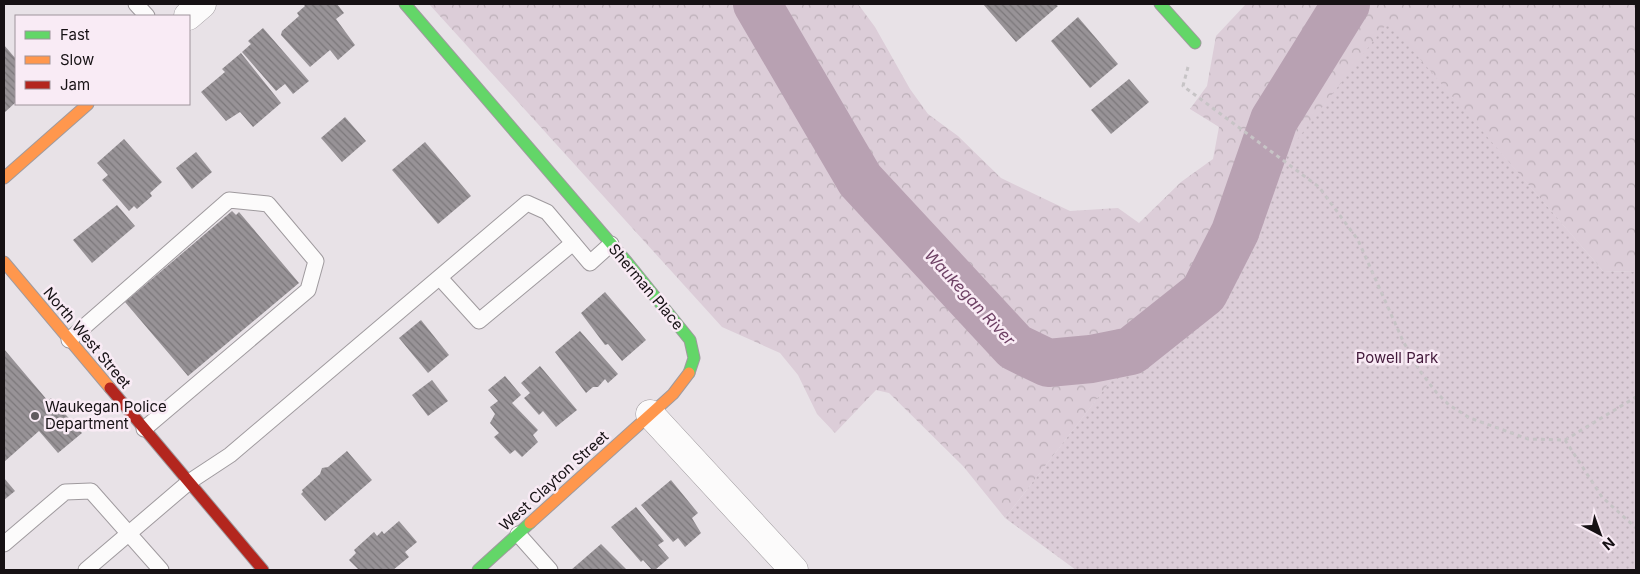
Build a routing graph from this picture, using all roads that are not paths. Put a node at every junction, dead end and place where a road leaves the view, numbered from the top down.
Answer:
1 (136, 4) edge
2 (202, 4) edge
3 (405, 4) edge
4 (1160, 4) edge
5 (146, 15) edge
6 (189, 15) edge
7 (1195, 43) road end
8 (87, 105) edge
9 (4, 178) edge
10 (568, 194) junction
11 (547, 212) junction
12 (573, 243) junction
13 (611, 244) junction
14 (4, 262) edge
15 (440, 278) junction
16 (69, 340) junction
17 (650, 414) junction
18 (144, 429) junction
19 (189, 482) junction
20 (129, 533) junction
21 (518, 534) junction
22 (4, 544) edge
23 (86, 570) edge
24 (160, 570) edge
25 (263, 570) edge
26 (478, 570) edge
27 (550, 570) edge
28 (794, 570) edge

1 - 5 lane
2 - 6 street
3 - 10 street, Sherman Place
4 - 7 street
8 - 9 street
10 - 11 lane
10 - 13 street, Sherman Place
11 - 12 lane
11 - 15 lane
12 - 13 lane
12 - 15 lane
13 - 17 street, Sherman Place
14 - 16 street, North West Street
15 - 19 lane
16 - 18 street, North West Street
16 - 18 lane
17 - 21 street, West Clayton Street
17 - 28 street
18 - 19 street, North West Street
19 - 20 lane
19 - 25 street, North West Street
20 - 22 lane
20 - 23 lane
20 - 24 lane
21 - 26 street, West Clayton Street
21 - 27 lane

